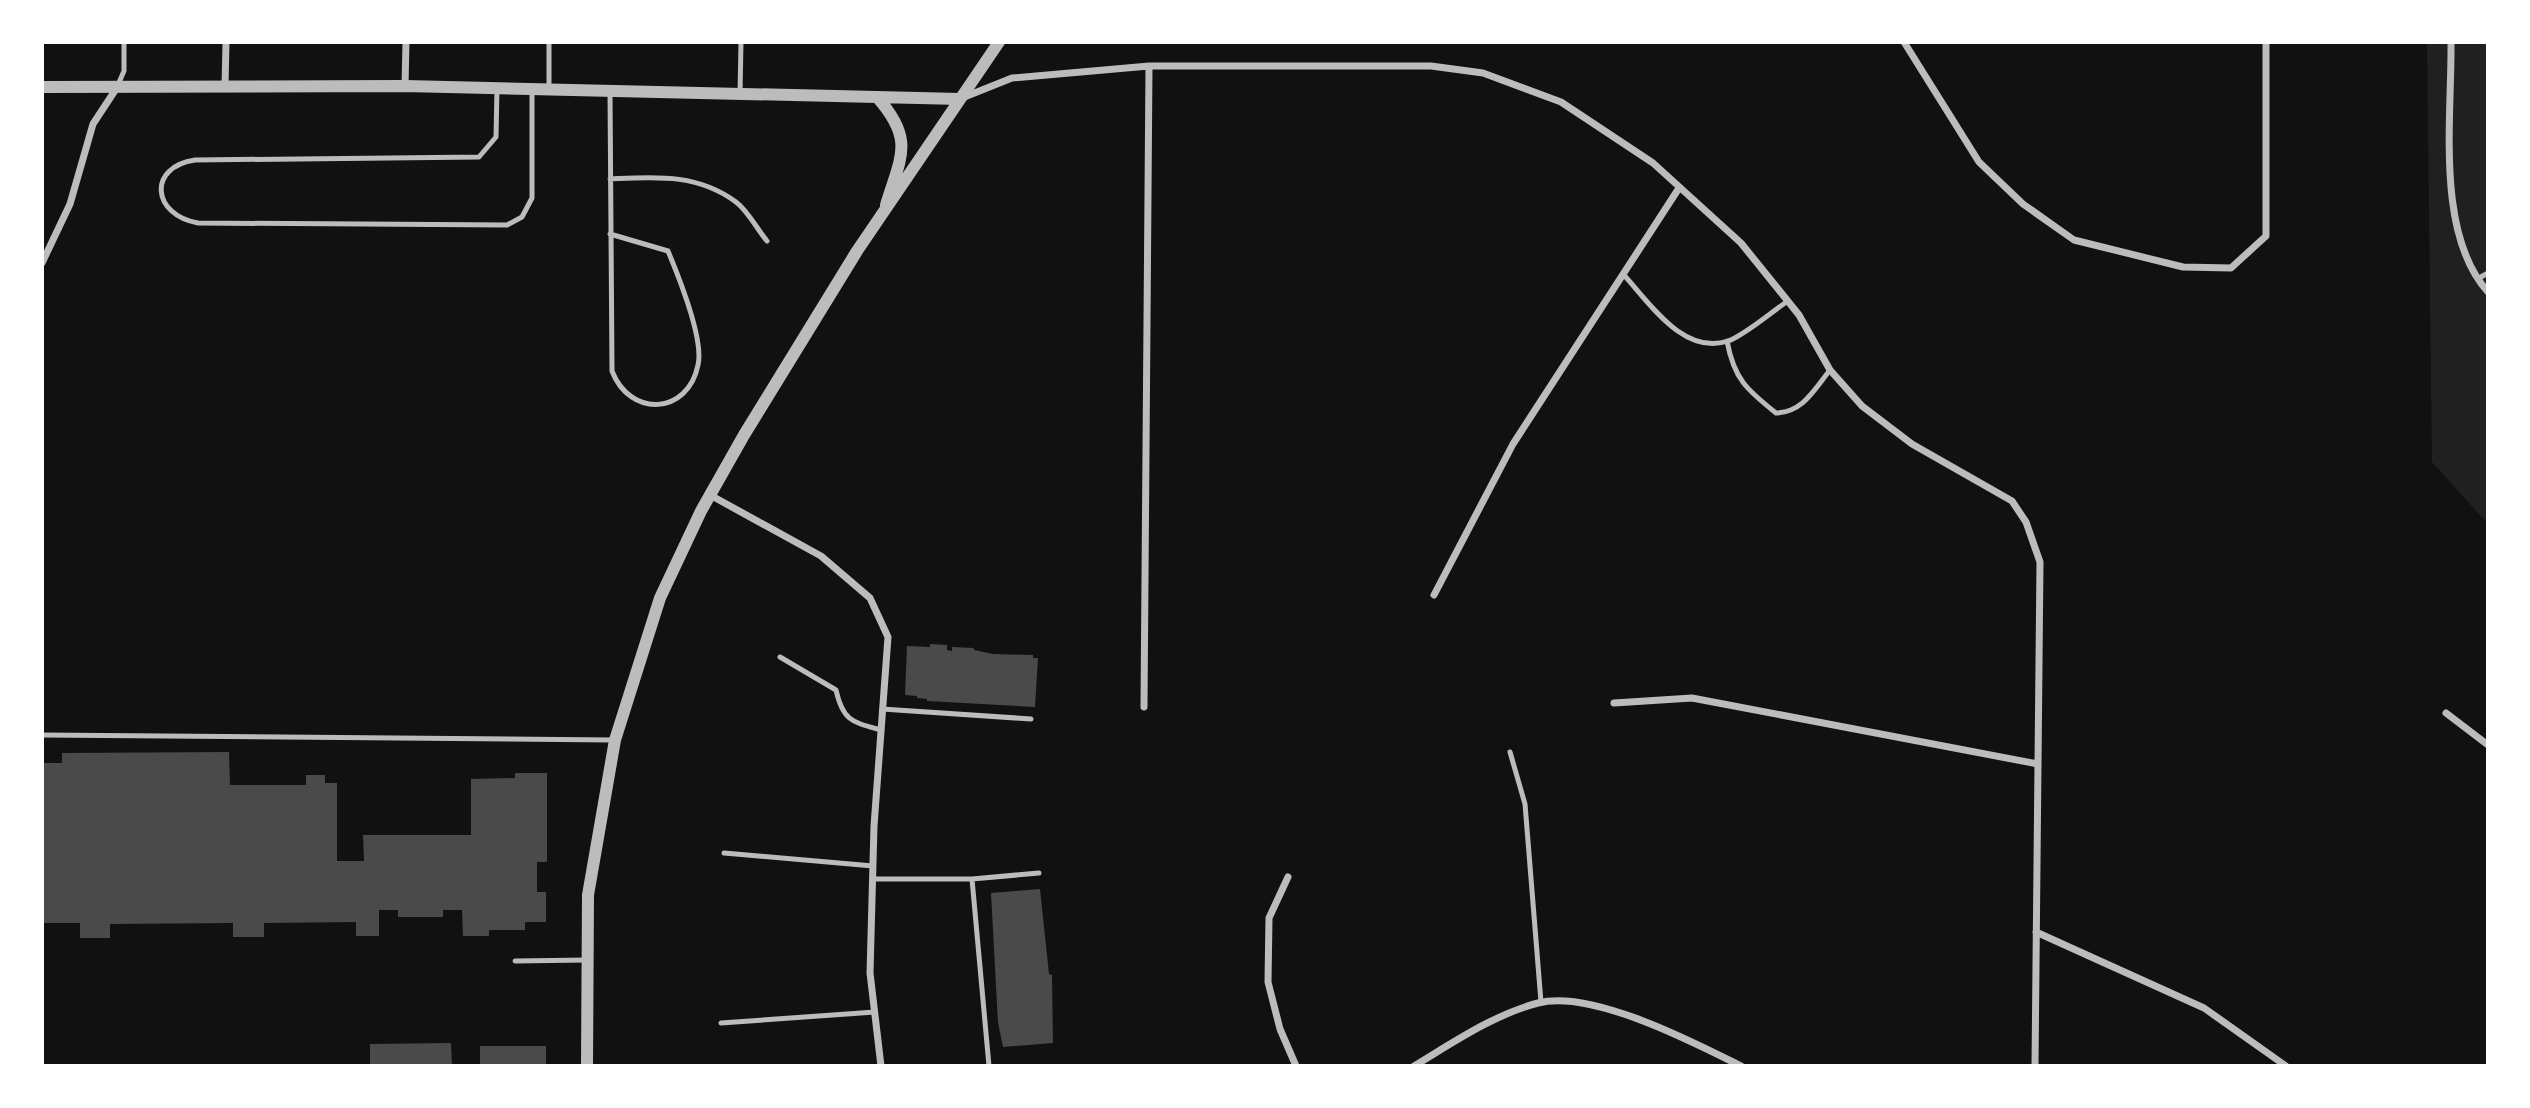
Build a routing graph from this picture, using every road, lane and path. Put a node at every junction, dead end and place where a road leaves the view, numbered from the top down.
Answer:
1 (124, 42) edge
2 (226, 42) edge
3 (406, 42) edge
4 (549, 42) edge
5 (741, 42) edge
6 (999, 42) edge
7 (1904, 42) edge
8 (2266, 42) edge
9 (2451, 42) edge
10 (1149, 66) junction
11 (225, 86) junction
12 (405, 86) junction
13 (42, 87) edge
14 (497, 88) junction
15 (116, 89) junction
16 (532, 89) junction
17 (549, 89) junction
18 (610, 91) junction
19 (740, 94) junction
20 (877, 97) junction
21 (960, 99) junction
22 (610, 179) junction
23 (1679, 188) junction
24 (882, 216) junction
25 (610, 234) junction
26 (766, 241) dead end
27 (42, 263) edge
28 (2488, 273) edge
29 (1623, 274) junction
30 (2479, 278) junction
31 (2488, 292) edge
32 (1788, 302) junction
33 (1727, 341) junction
34 (1830, 370) junction
35 (710, 495) junction
36 (1434, 595) dead end
37 (780, 657) dead end
38 (1614, 703) dead end
39 (1144, 707) dead end
40 (882, 709) junction
41 (2446, 713) dead end
42 (1031, 719) dead end
43 (881, 730) junction
44 (42, 736) edge
45 (615, 740) junction
46 (2488, 745) edge
47 (1510, 752) dead end
48 (2038, 764) junction
49 (724, 853) dead end
50 (873, 866) junction
51 (1039, 873) dead end
52 (1288, 877) dead end
53 (873, 879) junction
54 (972, 879) junction
55 (2036, 932) junction
56 (587, 960) junction
57 (515, 961) dead end
58 (1541, 1002) junction
59 (875, 1012) junction
60 (721, 1023) dead end
61 (1426, 1063) edge
62 (587, 1066) edge
63 (881, 1066) edge
64 (989, 1066) edge
65 (1296, 1066) edge
66 (1414, 1066) edge
67 (1741, 1066) edge
68 (2035, 1066) edge
69 (2286, 1066) edge

1 - 15 lane
2 - 11 street
3 - 12 street
4 - 17 lane
5 - 19 lane
6 - 21 street
7 - 8 street
9 - 30 street
10 - 21 street
10 - 23 street
10 - 39 street
11 - 12 street
11 - 15 street
12 - 14 street
13 - 15 street
14 - 16 street
14 - 16 lane
15 - 27 street
16 - 17 street
17 - 18 street
18 - 19 street
18 - 22 lane
19 - 20 street
20 - 21 street
20 - 24 street
21 - 24 street
22 - 25 lane
22 - 26 lane
23 - 29 street
23 - 32 street
24 - 35 street
25 - 25 lane
28 - 30 lane
29 - 33 lane
29 - 36 street
30 - 31 street
32 - 33 lane
32 - 34 street
33 - 34 lane
34 - 48 street
35 - 40 street
35 - 45 street
37 - 43 lane
38 - 48 street
40 - 42 lane
40 - 43 street
41 - 46 street
43 - 50 street
44 - 45 lane
45 - 56 street
47 - 58 lane
48 - 55 street
49 - 50 lane
50 - 53 street
51 - 54 lane
52 - 65 street
53 - 54 lane
53 - 59 street
54 - 64 lane
55 - 68 street
55 - 69 street
56 - 57 lane
56 - 62 street
58 - 61 street
58 - 67 street
59 - 60 lane
59 - 63 street
61 - 66 street

